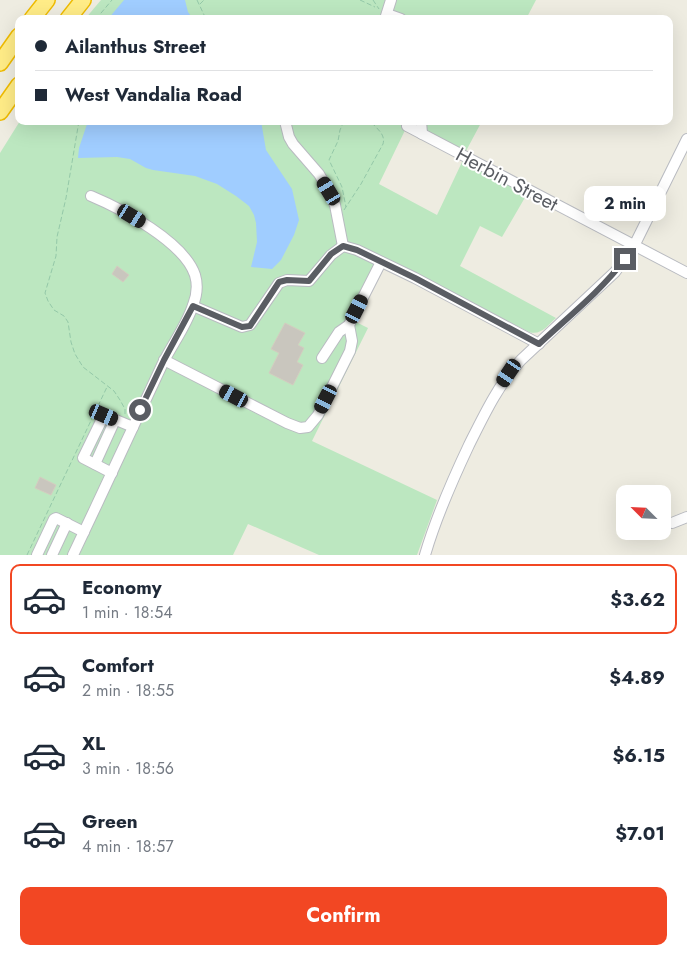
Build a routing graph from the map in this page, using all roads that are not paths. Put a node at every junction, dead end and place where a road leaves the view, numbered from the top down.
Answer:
1 (47, 0) edge
2 (83, 0) edge
3 (391, 0) edge
4 (35, 15) edge
5 (71, 15) edge
6 (386, 15) edge
7 (15, 42) edge
8 (0, 63) edge
9 (15, 91) edge
10 (0, 112) edge
11 (286, 125) edge
12 (421, 125) edge
13 (407, 126) dead end
14 (422, 134) junction
15 (687, 139) edge
16 (91, 196) dead end
17 (343, 246) junction
18 (634, 246) junction
19 (381, 262) junction
20 (687, 273) edge
21 (193, 306) junction
22 (349, 325) junction
23 (539, 344) junction
24 (322, 358) dead end
25 (164, 360) junction
26 (133, 427) junction
27 (112, 473) junction
28 (687, 517) edge
29 (67, 523) junction
30 (672, 523) dead end
31 (84, 532) junction
32 (37, 555) edge
33 (52, 555) edge
34 (73, 555) edge
35 (425, 555) edge

1 - 4 highway
2 - 5 highway
3 - 6 street
7 - 8 highway
9 - 10 highway
11 - 17 street
12 - 14 street
13 - 14 street, Herbin Street
14 - 18 street, Herbin Street
15 - 18 street
16 - 21 street
17 - 19 street
17 - 21 street
18 - 20 street, Herbin Street
18 - 23 street
19 - 22 street
19 - 23 street
21 - 25 street
22 - 24 street
22 - 25 street
23 - 35 street
25 - 26 street
26 - 27 street
26 - 27 street
27 - 31 street
28 - 30 street
29 - 31 street
29 - 32 street
29 - 33 street
31 - 34 street

